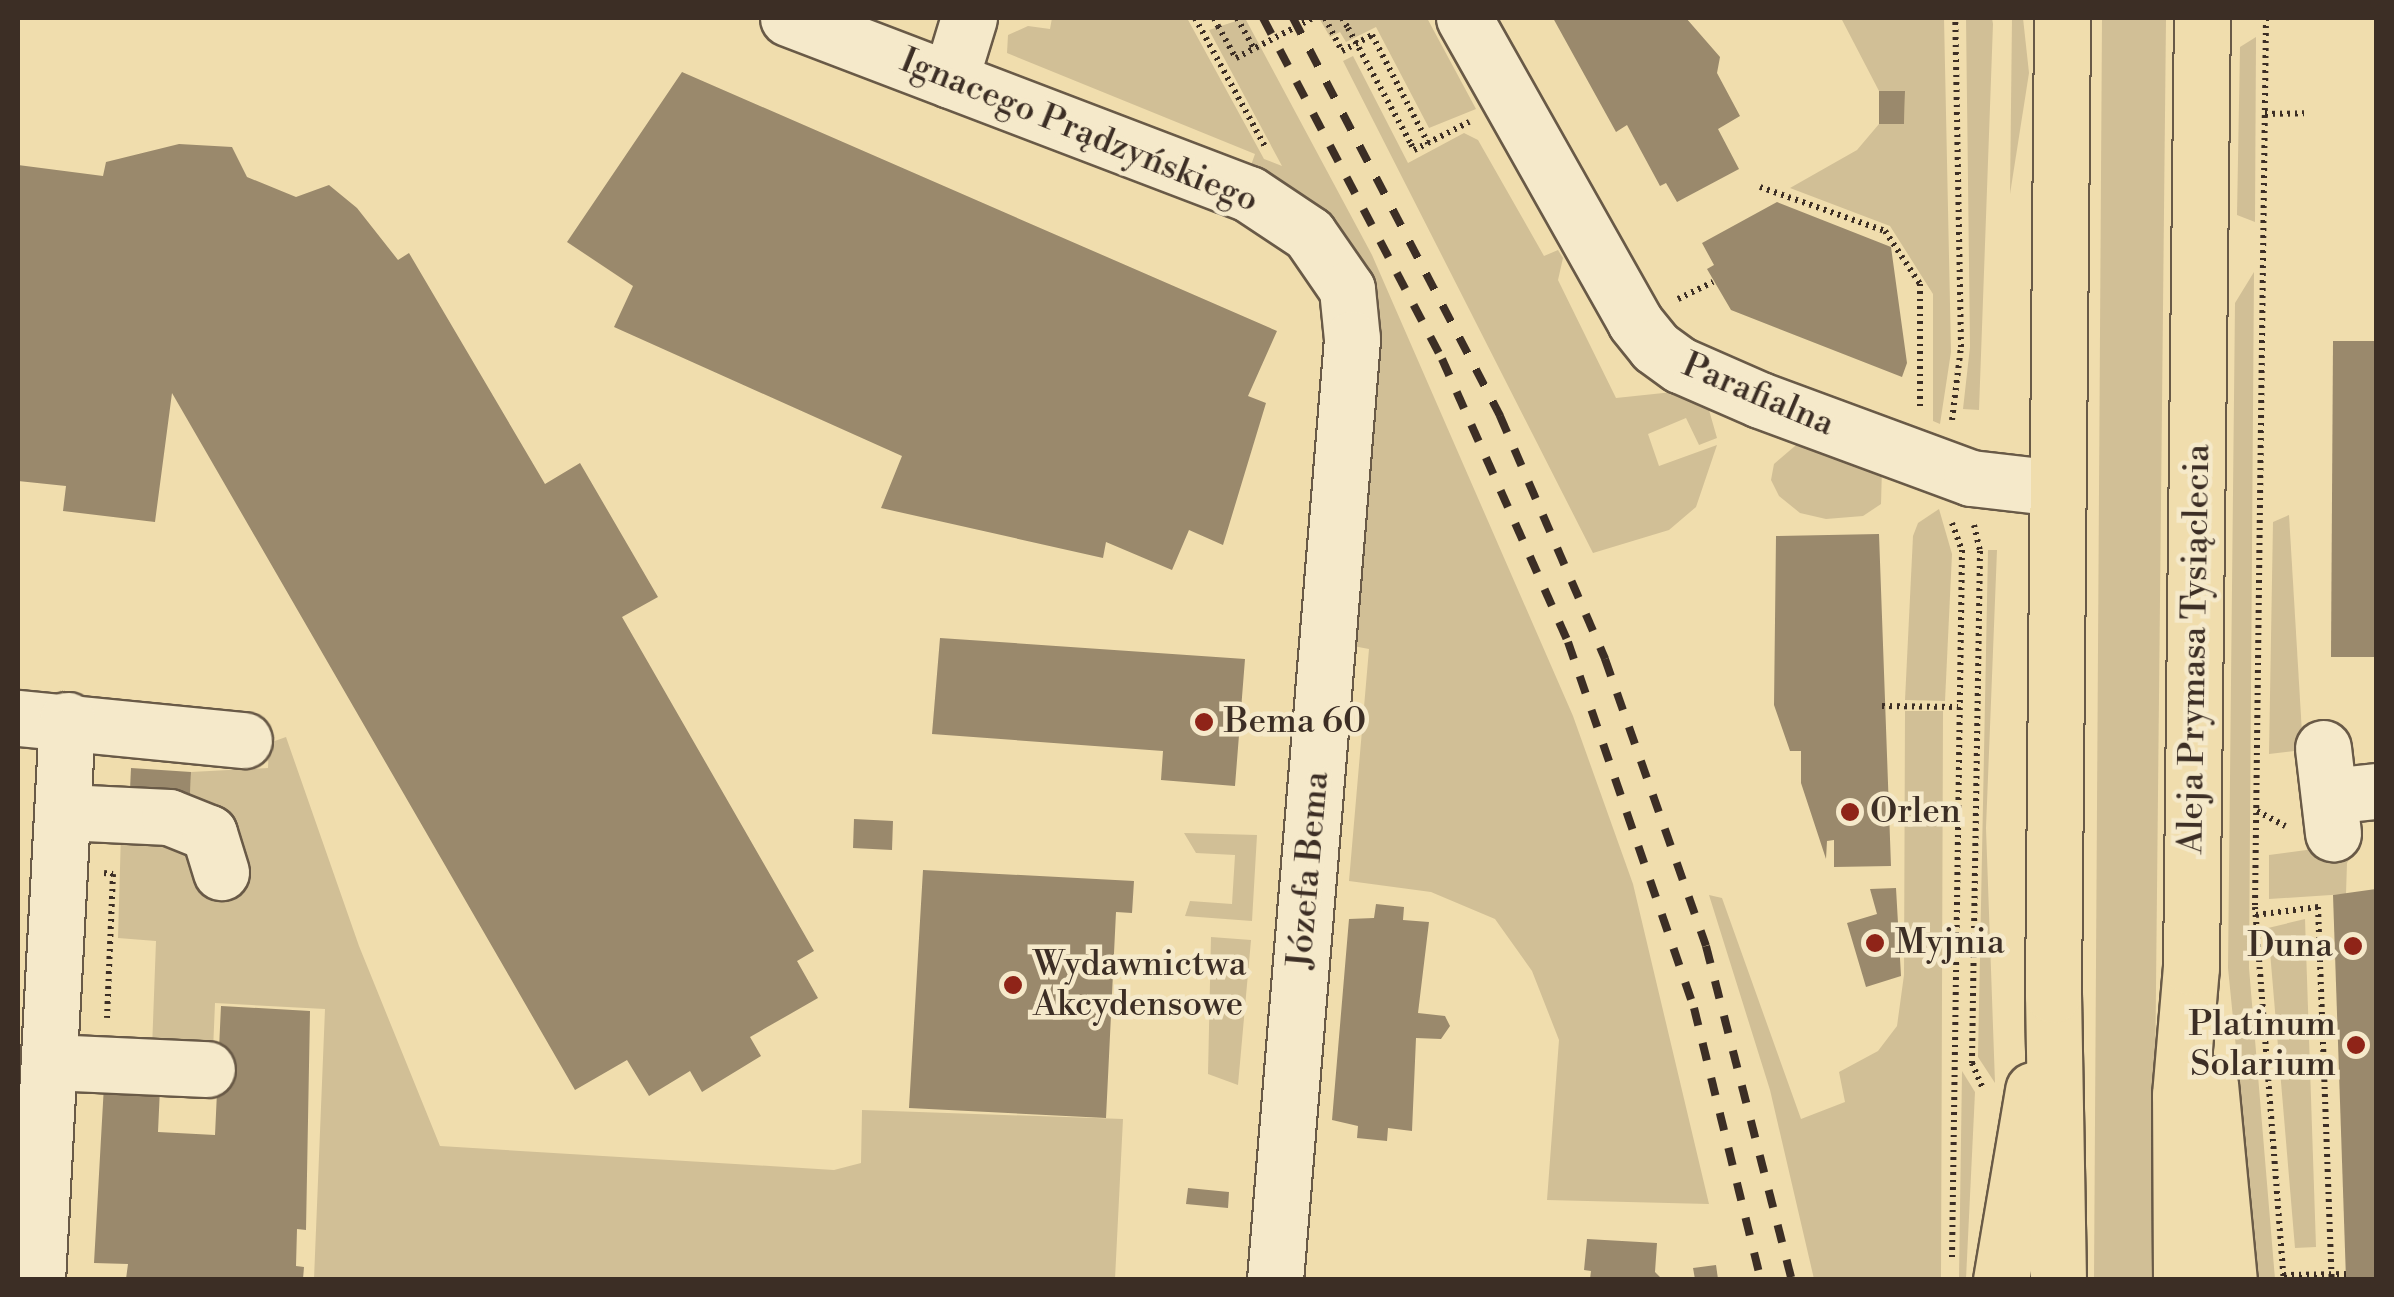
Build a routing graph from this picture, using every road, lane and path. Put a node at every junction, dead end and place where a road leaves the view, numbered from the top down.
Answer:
1 (788, 18) edge
2 (970, 18) edge
3 (1195, 18) edge
4 (1214, 18) edge
5 (1237, 18) edge
6 (1313, 18) edge
7 (1325, 18) edge
8 (1342, 18) edge
9 (1464, 18) edge
10 (1955, 18) edge
11 (2062, 18) edge
12 (2202, 18) edge
13 (2266, 18) edge
14 (1254, 49) junction
15 (950, 80) junction
16 (2304, 113) dead end
17 (2265, 114) junction
18 (1428, 143) dead end
19 (1411, 144) dead end
20 (1268, 153) dead end
21 (1760, 188) dead end
22 (1308, 234) joint
23 (1713, 282) dead end
24 (1672, 302) dead end
25 (1932, 441) junction
26 (2057, 488) junction
27 (1951, 507) dead end
28 (1971, 510) dead end
29 (1882, 706) dead end
30 (1958, 707) junction
31 (42, 719) edge
32 (244, 740) dead end
33 (2268, 761) dead end
34 (2258, 762) junction
35 (65, 812) junction
36 (220, 872) dead end
37 (2256, 915) junction
38 (2192, 967) junction
39 (2052, 996) junction
40 (50, 1062) junction
41 (208, 1069) dead end
42 (1986, 1098) dead end
43 (2346, 1274) dead end
44 (2284, 1277) edge
45 (2332, 1277) edge
46 (37, 1280) edge
47 (1275, 1280) edge
48 (1952, 1280) edge
49 (2001, 1280) edge
50 (2058, 1280) edge
51 (2181, 1280) edge
52 (2229, 1280) edge

1 - 15 street, Ignacego Prądzyńskiego
2 - 15 street
3 - 20 path
4 - 14 path, bridge
5 - 14 path
6 - 14 path, bridge
7 - 18 path
8 - 19 path, bridge
9 - 25 street, Parafialna
10 - 25 path
11 - 26 main road
12 - 38 main road, Aleja Prymasa Tysiąclecia
13 - 17 path
15 - 22 street, Ignacego Prądzyńskiego
16 - 17 path
17 - 34 path
21 - 25 path
22 - 47 street, Józefa Bema
23 - 24 path
25 - 26 street, Parafialna
26 - 39 main road
27 - 30 path
28 - 42 path
29 - 30 path
30 - 48 path
31 - 32 street
31 - 35 street
33 - 34 path
34 - 37 path
35 - 36 street
35 - 40 street
37 - 44 path
37 - 45 path
38 - 51 main road, Aleja Prymasa Tysiąclecia
38 - 52 main road
39 - 49 main road
39 - 50 main road
40 - 41 street
40 - 46 street
43 - 45 path
44 - 45 path

